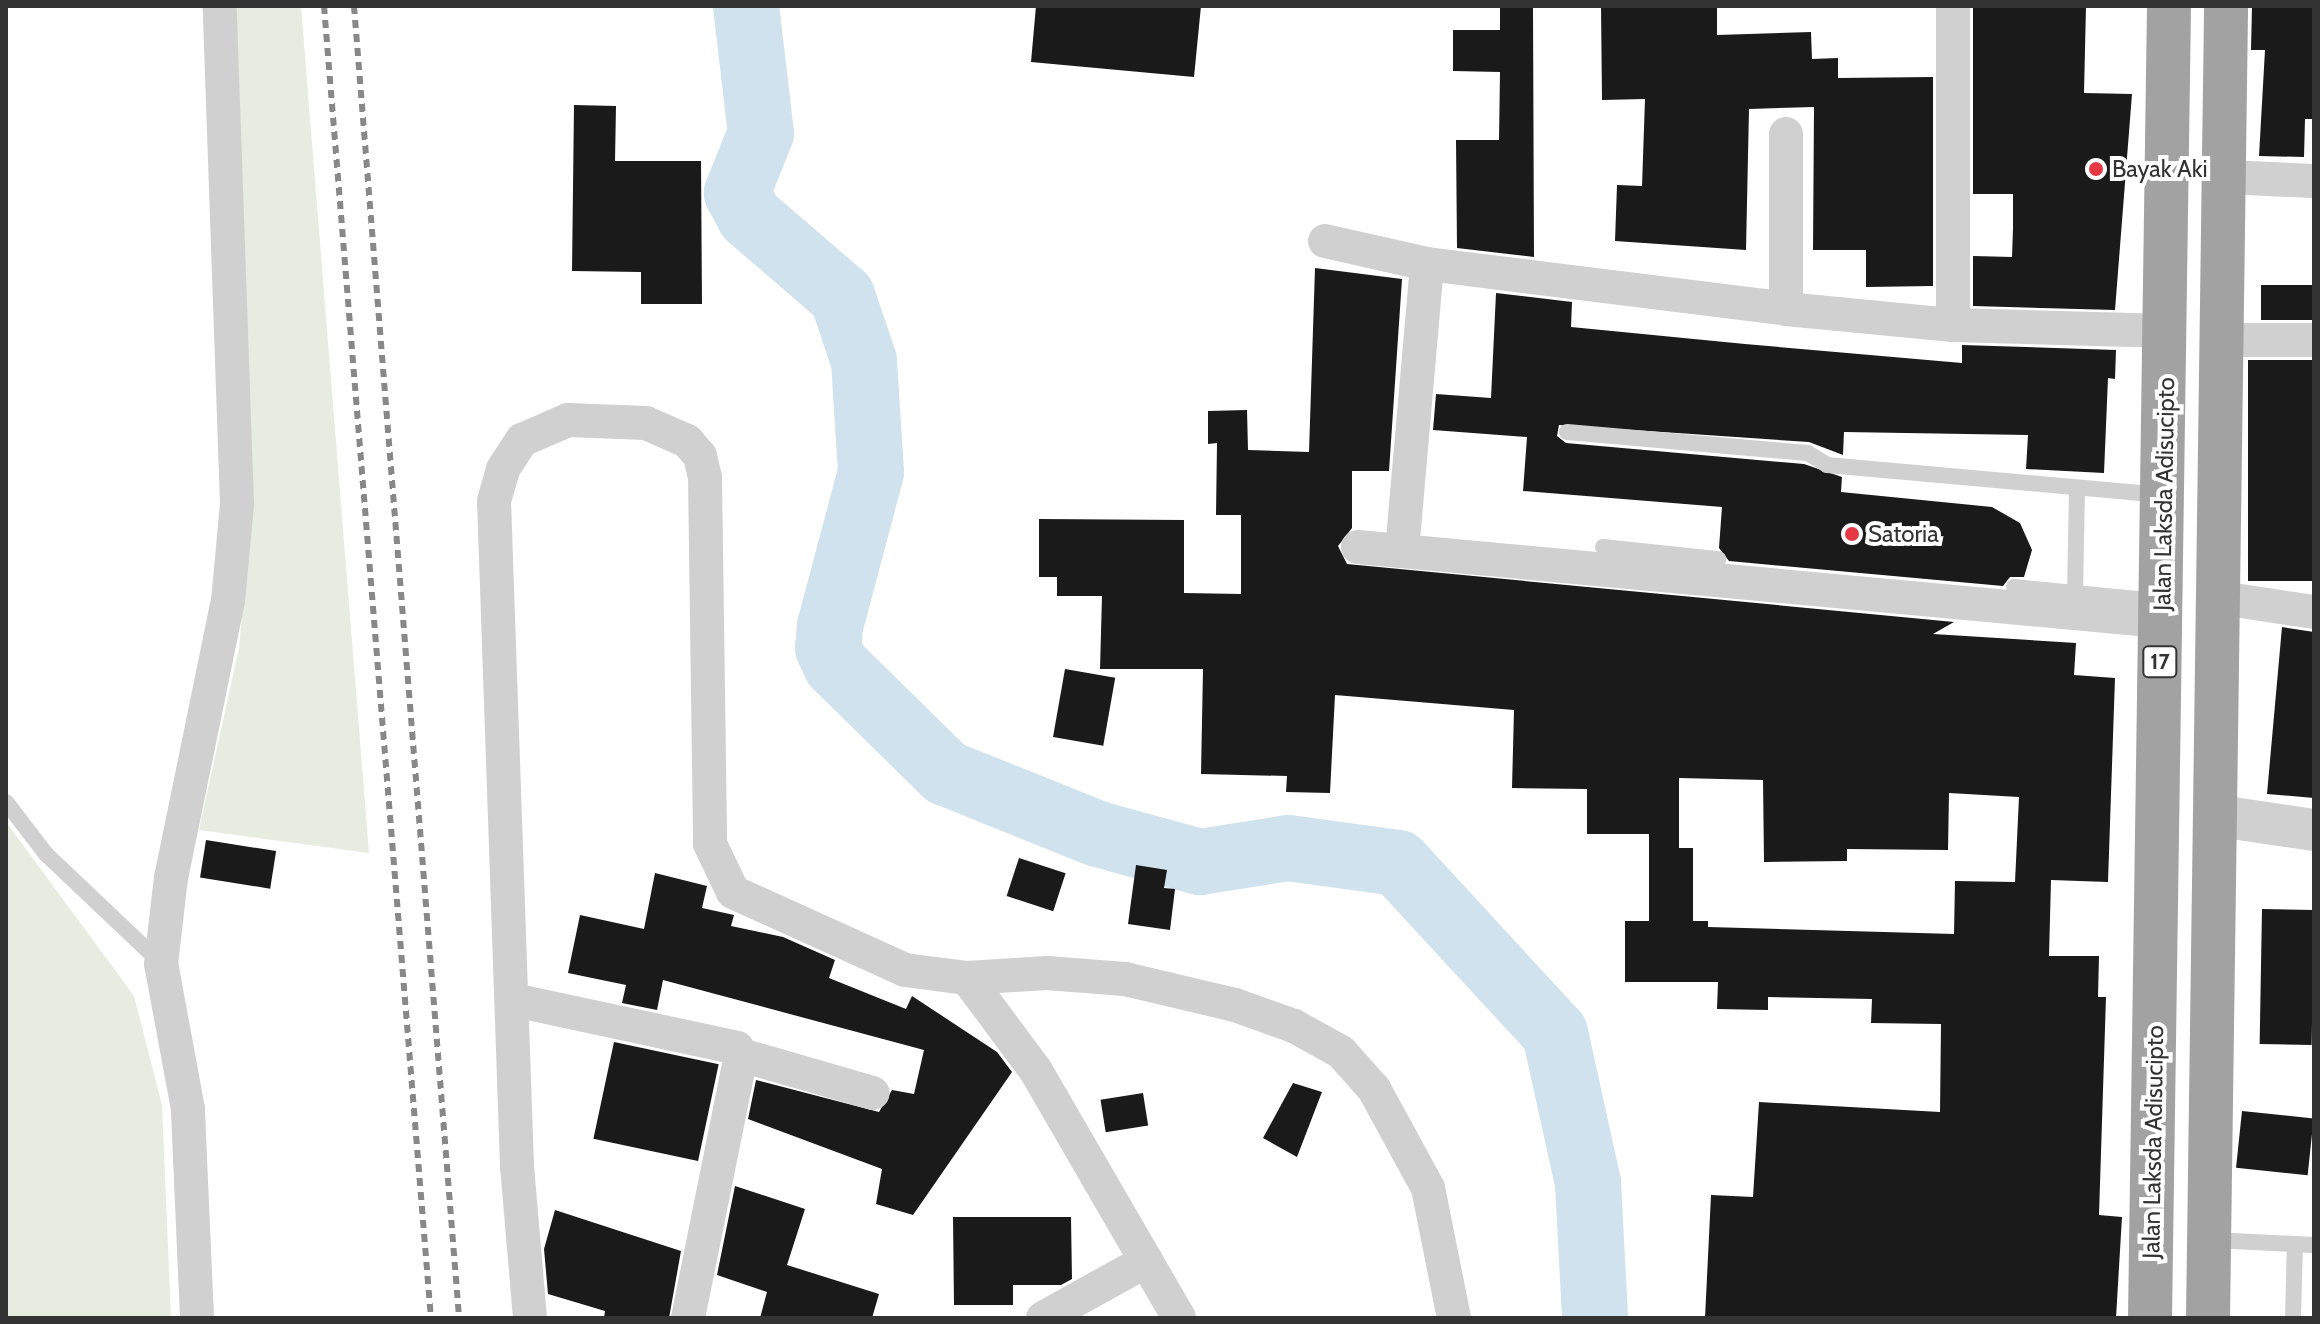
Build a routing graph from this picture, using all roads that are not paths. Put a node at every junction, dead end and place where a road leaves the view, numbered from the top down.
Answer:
1 (1953, 6) edge
2 (2169, 6) edge
3 (2226, 6) edge
4 (220, 11) edge
5 (1786, 134) dead end
6 (2225, 177) junction
7 (2314, 181) edge
8 (1325, 241) dead end
9 (1427, 264) junction
10 (1786, 309) junction
11 (1953, 325) junction
12 (2168, 331) junction
13 (2223, 340) junction
14 (2314, 340) edge
15 (1567, 432) dead end
16 (2077, 490) junction
17 (2164, 495) junction
18 (1358, 547) dead end
19 (1603, 547) dead end
20 (1402, 551) junction
21 (1718, 559) dead end
22 (2014, 587) dead end
23 (2075, 594) junction
24 (2221, 598) junction
25 (2161, 611) junction
26 (2314, 612) edge
27 (6, 802) edge
28 (2219, 816) junction
29 (2314, 830) edge
30 (161, 964) junction
31 (967, 978) junction
32 (514, 1000) junction
33 (741, 1055) junction
34 (873, 1093) dead end
35 (2210, 1240) junction
36 (2295, 1244) junction
37 (2314, 1245) edge
38 (1146, 1261) junction
39 (197, 1318) edge
40 (530, 1318) edge
41 (688, 1318) edge
42 (1043, 1318) edge
43 (1179, 1318) edge
44 (1454, 1318) edge
45 (2150, 1318) edge
46 (2208, 1318) edge
47 (2293, 1318) edge

1 - 11 street
2 - 12 highway, Jalan Laksda Adisucipto / 17
3 - 6 highway
4 - 30 street
5 - 10 street
6 - 7 street
6 - 13 highway
8 - 9 street
9 - 10 street
9 - 20 street
10 - 11 street
11 - 12 street
12 - 17 highway, Jalan Laksda Adisucipto / 17
13 - 14 street
13 - 24 highway
15 - 16 lane
16 - 17 lane
16 - 23 lane
17 - 25 highway, Jalan Laksda Adisucipto / 17
18 - 20 street
19 - 21 lane
20 - 25 street
22 - 23 lane
23 - 25 lane
24 - 26 street
24 - 28 highway
25 - 45 highway, Jalan Laksda Adisucipto / 17
27 - 30 lane
28 - 29 street
28 - 35 highway
30 - 39 street
31 - 32 street
31 - 38 street
31 - 44 street
32 - 33 street
32 - 40 street
33 - 34 street
33 - 41 street
35 - 36 lane
35 - 46 highway
36 - 37 lane
36 - 47 lane
38 - 42 street
38 - 43 street

